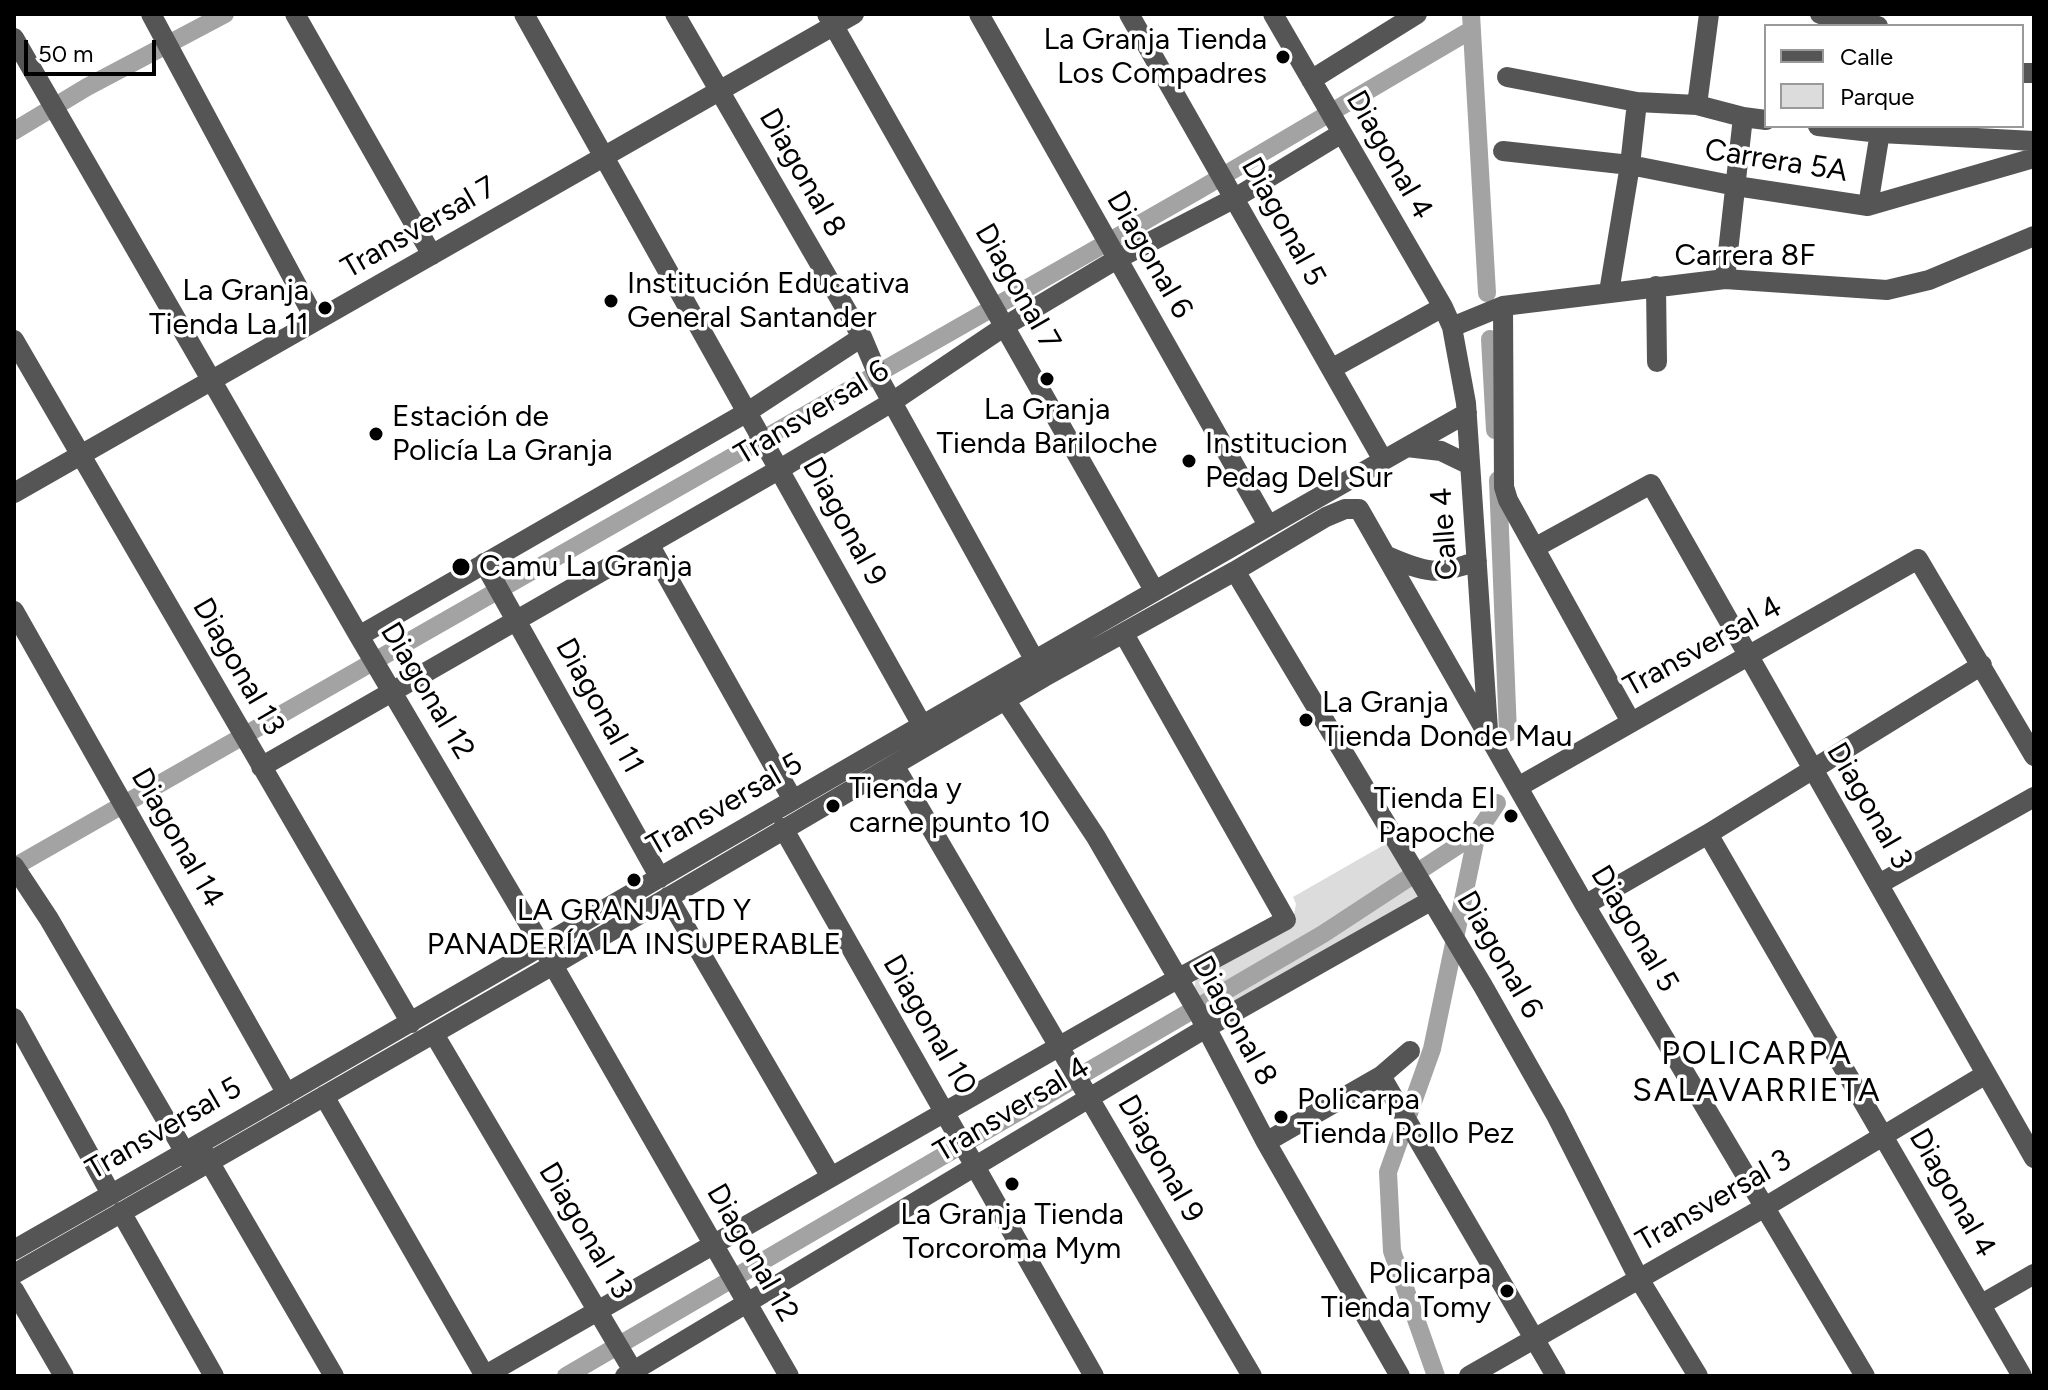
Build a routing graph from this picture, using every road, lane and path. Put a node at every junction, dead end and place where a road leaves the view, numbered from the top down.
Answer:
1 (295, 14) edge
2 (524, 14) edge
3 (675, 14) edge
4 (854, 14) edge
5 (979, 14) edge
6 (1129, 14) edge
7 (1273, 14) edge
8 (1709, 14) edge
9 (1820, 14) edge
10 (1417, 15) edge
11 (154, 19) edge
12 (830, 20) edge
13 (1868, 24) edge
14 (14, 38) edge
15 (1507, 77) dead end
16 (1311, 80) junction
17 (720, 90) junction
18 (1637, 102) junction
19 (1697, 105) junction
20 (1743, 117) junction
21 (1764, 120) edge
22 (1335, 121) junction
23 (1849, 128) edge
24 (1880, 130) edge
25 (2034, 141) edge
26 (1503, 151) dead end
27 (605, 156) junction
28 (2034, 158) edge
29 (1630, 165) junction
30 (1736, 186) junction
31 (1233, 194) junction
32 (1868, 206) junction
33 (2034, 236) edge
34 (1109, 245) junction
35 (432, 255) junction
36 (1725, 279) junction
37 (1656, 286) junction
38 (1609, 292) junction
39 (1503, 306) junction
40 (1443, 307) junction
41 (316, 321) junction
42 (1003, 322) junction
43 (1452, 327) junction
44 (862, 337) junction
45 (14, 340) edge
46 (1657, 362) dead end
47 (1331, 369) junction
48 (212, 381) junction
49 (892, 402) junction
50 (1467, 413) junction
51 (751, 418) junction
52 (1407, 447) junction
53 (81, 455) junction
54 (1381, 461) junction
55 (778, 464) junction
56 (1470, 465) junction
57 (14, 493) edge
58 (1359, 509) junction
59 (1268, 525) junction
60 (649, 544) junction
61 (1536, 547) junction
62 (1387, 556) junction
63 (1477, 561) junction
64 (484, 563) junction
65 (1235, 571) junction
66 (1154, 590) junction
67 (14, 611) edge
68 (518, 620) junction
69 (1124, 634) junction
70 (364, 644) junction
71 (1749, 657) junction
72 (1034, 659) junction
73 (1982, 665) junction
74 (390, 686) junction
75 (1006, 701) junction
76 (1631, 722) junction
77 (922, 725) junction
78 (1492, 743) junction
79 (2034, 756) edge
80 (258, 763) junction
81 (894, 765) junction
82 (1813, 770) junction
83 (1513, 780) junction
84 (2034, 797) edge
85 (793, 800) junction
86 (783, 828) junction
87 (1708, 834) junction
88 (19, 881) edge
89 (1879, 884) junction
90 (664, 887) junction
91 (1427, 892) junction
92 (1585, 905) junction
93 (542, 947) junction
94 (553, 965) junction
95 (1180, 984) junction
96 (14, 1018) edge
97 (1203, 1022) junction
98 (411, 1023) junction
99 (434, 1034) junction
100 (1410, 1051) dead end
101 (1063, 1053) junction
102 (1986, 1074) junction
103 (1381, 1076) junction
104 (287, 1094) junction
105 (1087, 1094) junction
106 (324, 1096) junction
107 (948, 1117) junction
108 (1883, 1135) junction
109 (1266, 1142) junction
110 (197, 1157) junction
111 (2034, 1158) edge
112 (972, 1160) junction
113 (831, 1177) junction
114 (116, 1203) junction
115 (1765, 1207) junction
116 (14, 1250) edge
117 (715, 1250) junction
118 (14, 1274) edge
119 (2034, 1274) edge
120 (1639, 1279) junction
121 (14, 1290) edge
122 (743, 1298) junction
123 (1982, 1304) junction
124 (597, 1311) junction
125 (1534, 1338) junction
126 (2024, 1368) edge
127 (631, 1372) edge
128 (64, 1376) edge
129 (214, 1376) edge
130 (334, 1376) edge
131 (485, 1376) edge
132 (789, 1376) edge
133 (1094, 1376) edge
134 (1252, 1376) edge
135 (1400, 1376) edge
136 (1469, 1376) edge
137 (1556, 1376) edge
138 (1698, 1376) edge
139 (1865, 1376) edge

1 - 35 street
2 - 27 street, Diagonal 9
3 - 17 street, Diagonal 8
4 - 12 street, Transversal 7
5 - 34 street, Diagonal 6
6 - 31 street, Diagonal 5
7 - 16 street, Diagonal 4
8 - 19 street
9 - 13 street
10 - 16 street
11 - 41 street
12 - 17 street, Transversal 7
12 - 42 street, Diagonal 7
14 - 48 street, Diagonal 12
15 - 18 street
16 - 22 street, Diagonal 4
17 - 27 street, Transversal 7
17 - 44 street, Diagonal 8
18 - 19 street
18 - 29 street
19 - 20 street
20 - 21 street
20 - 30 street
22 - 31 street, Transversal 6
22 - 40 street, Diagonal 4
23 - 24 street
24 - 25 street
24 - 32 street
26 - 29 street, Carrera 5A
27 - 35 street, Transversal 7
27 - 51 street, Diagonal 9
28 - 32 street, Carrera 5A
29 - 30 street, Carrera 5A
29 - 38 street
30 - 32 street, Carrera 5A
30 - 36 street
31 - 34 street, Transversal 6
31 - 47 street, Diagonal 5
33 - 36 street, Carrera 8F
34 - 42 street, Transversal 6
34 - 59 street, Diagonal 6
35 - 41 street, Transversal 7
36 - 37 street, Carrera 8F
37 - 38 street, Carrera 8F
37 - 46 street
38 - 39 street, Carrera 8F
39 - 43 street, Carrera 8F
39 - 61 street, Calle 4
40 - 43 street, Diagonal 4
40 - 47 street
41 - 48 street, Transversal 7
42 - 49 street, Transversal 6
42 - 66 street, Diagonal 7
43 - 50 street, Calle 4
44 - 49 street, Diagonal 8
44 - 51 street, Transversal 6
45 - 53 street, Diagonal 13
47 - 54 street, Diagonal 5
48 - 53 street, Transversal 7
48 - 70 street, Diagonal 12
49 - 55 street, Transversal 6
49 - 72 street, Diagonal 8
50 - 52 street, Transversal 5
50 - 56 street, Calle 4
51 - 55 street, Diagonal 9
51 - 64 street, Transversal 6
52 - 54 street, Transversal 5
52 - 56 street
53 - 57 street, Transversal 7
53 - 80 street, Diagonal 13
54 - 58 street
54 - 59 street, Transversal 5
55 - 60 street, Transversal 6
55 - 77 street, Diagonal 9
56 - 63 street, Calle 4
58 - 62 street, Diagonal 5
58 - 65 street, Transversal 5
59 - 66 street, Transversal 5
60 - 68 street, Transversal 6
60 - 85 street
61 - 71 street, Diagonal 3
61 - 76 street
62 - 63 street
62 - 78 street, Diagonal 5
63 - 78 street, Calle 4
64 - 68 street, Diagonal 11
64 - 70 street, Transversal 6
65 - 69 street, Transversal 5
65 - 91 street, Diagonal 6
66 - 72 street, Transversal 5
67 - 104 street, Diagonal 14
68 - 74 street, Transversal 6
68 - 90 street, Diagonal 11
69 - 75 street, Transversal 5
69 - 95 street
70 - 74 street, Diagonal 12
71 - 73 street, Transversal 4
71 - 76 street, Transversal 4
71 - 82 street, Diagonal 3
72 - 77 street, Transversal 5
73 - 79 street
73 - 82 street
74 - 80 street, Transversal 6
74 - 93 street, Diagonal 12
75 - 81 street, Transversal 5
75 - 95 street, Diagonal 8
76 - 83 street, Transversal 4
77 - 85 street, Transversal 5
78 - 83 street, Diagonal 5
80 - 98 street, Diagonal 13
81 - 86 street, Transversal 5
81 - 101 street, Diagonal 9
82 - 87 street
82 - 89 street, Diagonal 3
83 - 92 street, Diagonal 5
84 - 89 street
85 - 90 street, Transversal 5
86 - 90 street, Transversal 5
86 - 107 street, Diagonal 10
87 - 92 street
87 - 108 street, Diagonal 4
88 - 110 street
89 - 102 street, Diagonal 3
90 - 93 street, Transversal 5
90 - 94 street, Transversal 5
90 - 113 street, Diagonal 11
91 - 97 street, Transversal 4
91 - 120 street, Diagonal 6
92 - 115 street, Diagonal 5
93 - 94 street, Diagonal 12
93 - 98 street, Transversal 5
94 - 99 street, Transversal 5
94 - 117 street, Diagonal 12
95 - 97 street, Diagonal 8
95 - 101 street
96 - 114 street
97 - 105 street, Transversal 4
97 - 109 street, Diagonal 8
98 - 104 street, Transversal 5
99 - 106 street, Transversal 5
99 - 124 street, Diagonal 13
100 - 103 street
101 - 105 street, Diagonal 9
101 - 107 street
102 - 108 street, Transversal 3
102 - 111 street, Diagonal 3
103 - 109 street
103 - 125 street
104 - 110 street, Transversal 5
105 - 112 street, Transversal 4
105 - 134 street, Diagonal 9
106 - 110 street, Transversal 5
106 - 131 street
107 - 112 street, Diagonal 10
107 - 113 street
108 - 115 street, Transversal 3
108 - 123 street, Diagonal 4
109 - 135 street, Diagonal 8
110 - 114 street, Transversal 5
110 - 130 street
112 - 122 street, Transversal 4
112 - 133 street, Diagonal 10
113 - 117 street
114 - 116 street, Transversal 5
114 - 118 street, Transversal 5
114 - 129 street
115 - 120 street, Transversal 3
115 - 139 street, Diagonal 5
117 - 122 street, Diagonal 12
117 - 124 street
119 - 123 street
120 - 125 street, Transversal 3
120 - 138 street, Diagonal 6
121 - 128 street
122 - 127 street, Transversal 4
122 - 132 street, Diagonal 12
123 - 126 street, Diagonal 4
124 - 127 street, Diagonal 13
124 - 131 street
125 - 136 street, Transversal 3
125 - 137 street

